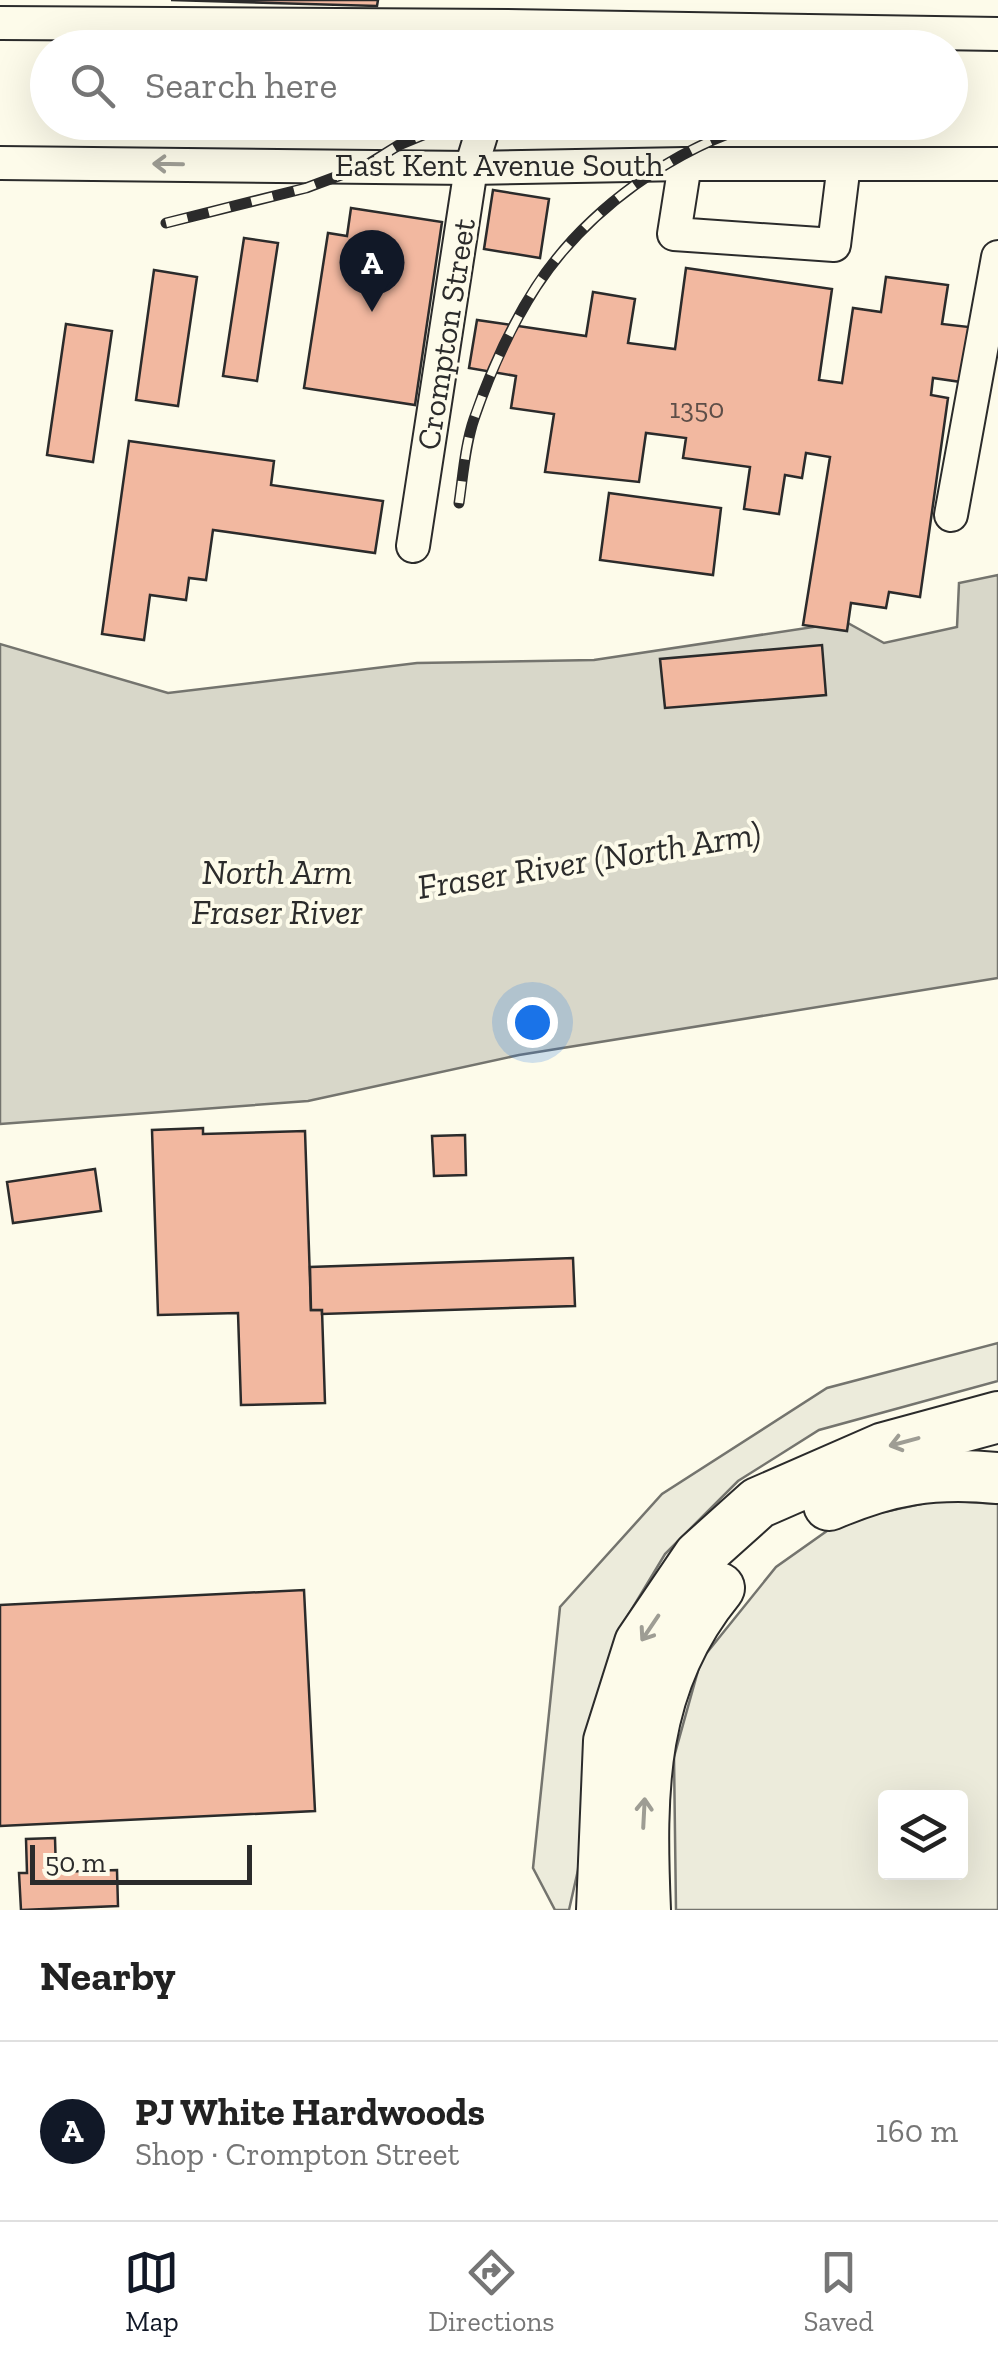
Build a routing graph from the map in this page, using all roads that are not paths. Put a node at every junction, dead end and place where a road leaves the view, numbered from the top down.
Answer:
1 (0, 23) edge
2 (508, 24) edge
3 (802, 30) edge
4 (968, 33) edge
5 (998, 34) edge
6 (480, 140) edge
7 (0, 162) edge
8 (685, 164) junction
9 (844, 164) junction
10 (998, 164) edge
11 (471, 168) junction
12 (998, 257) edge
13 (951, 515) dead end
14 (413, 546) dead end
15 (998, 1417) edge
16 (998, 1478) edge
17 (602, 1910) edge
18 (645, 1910) edge

1 - 2 street
2 - 3 street
4 - 5 street
6 - 11 street, Crompton Street
11 -> 7 street, East Kent Avenue South
8 - 9 street, East Kent Avenue South
8 - 9 street
8 - 11 street, East Kent Avenue South
9 - 10 street, East Kent Avenue South
11 - 14 street, Crompton Street
12 - 13 street
15 -> 17 highway
18 -> 16 highway

